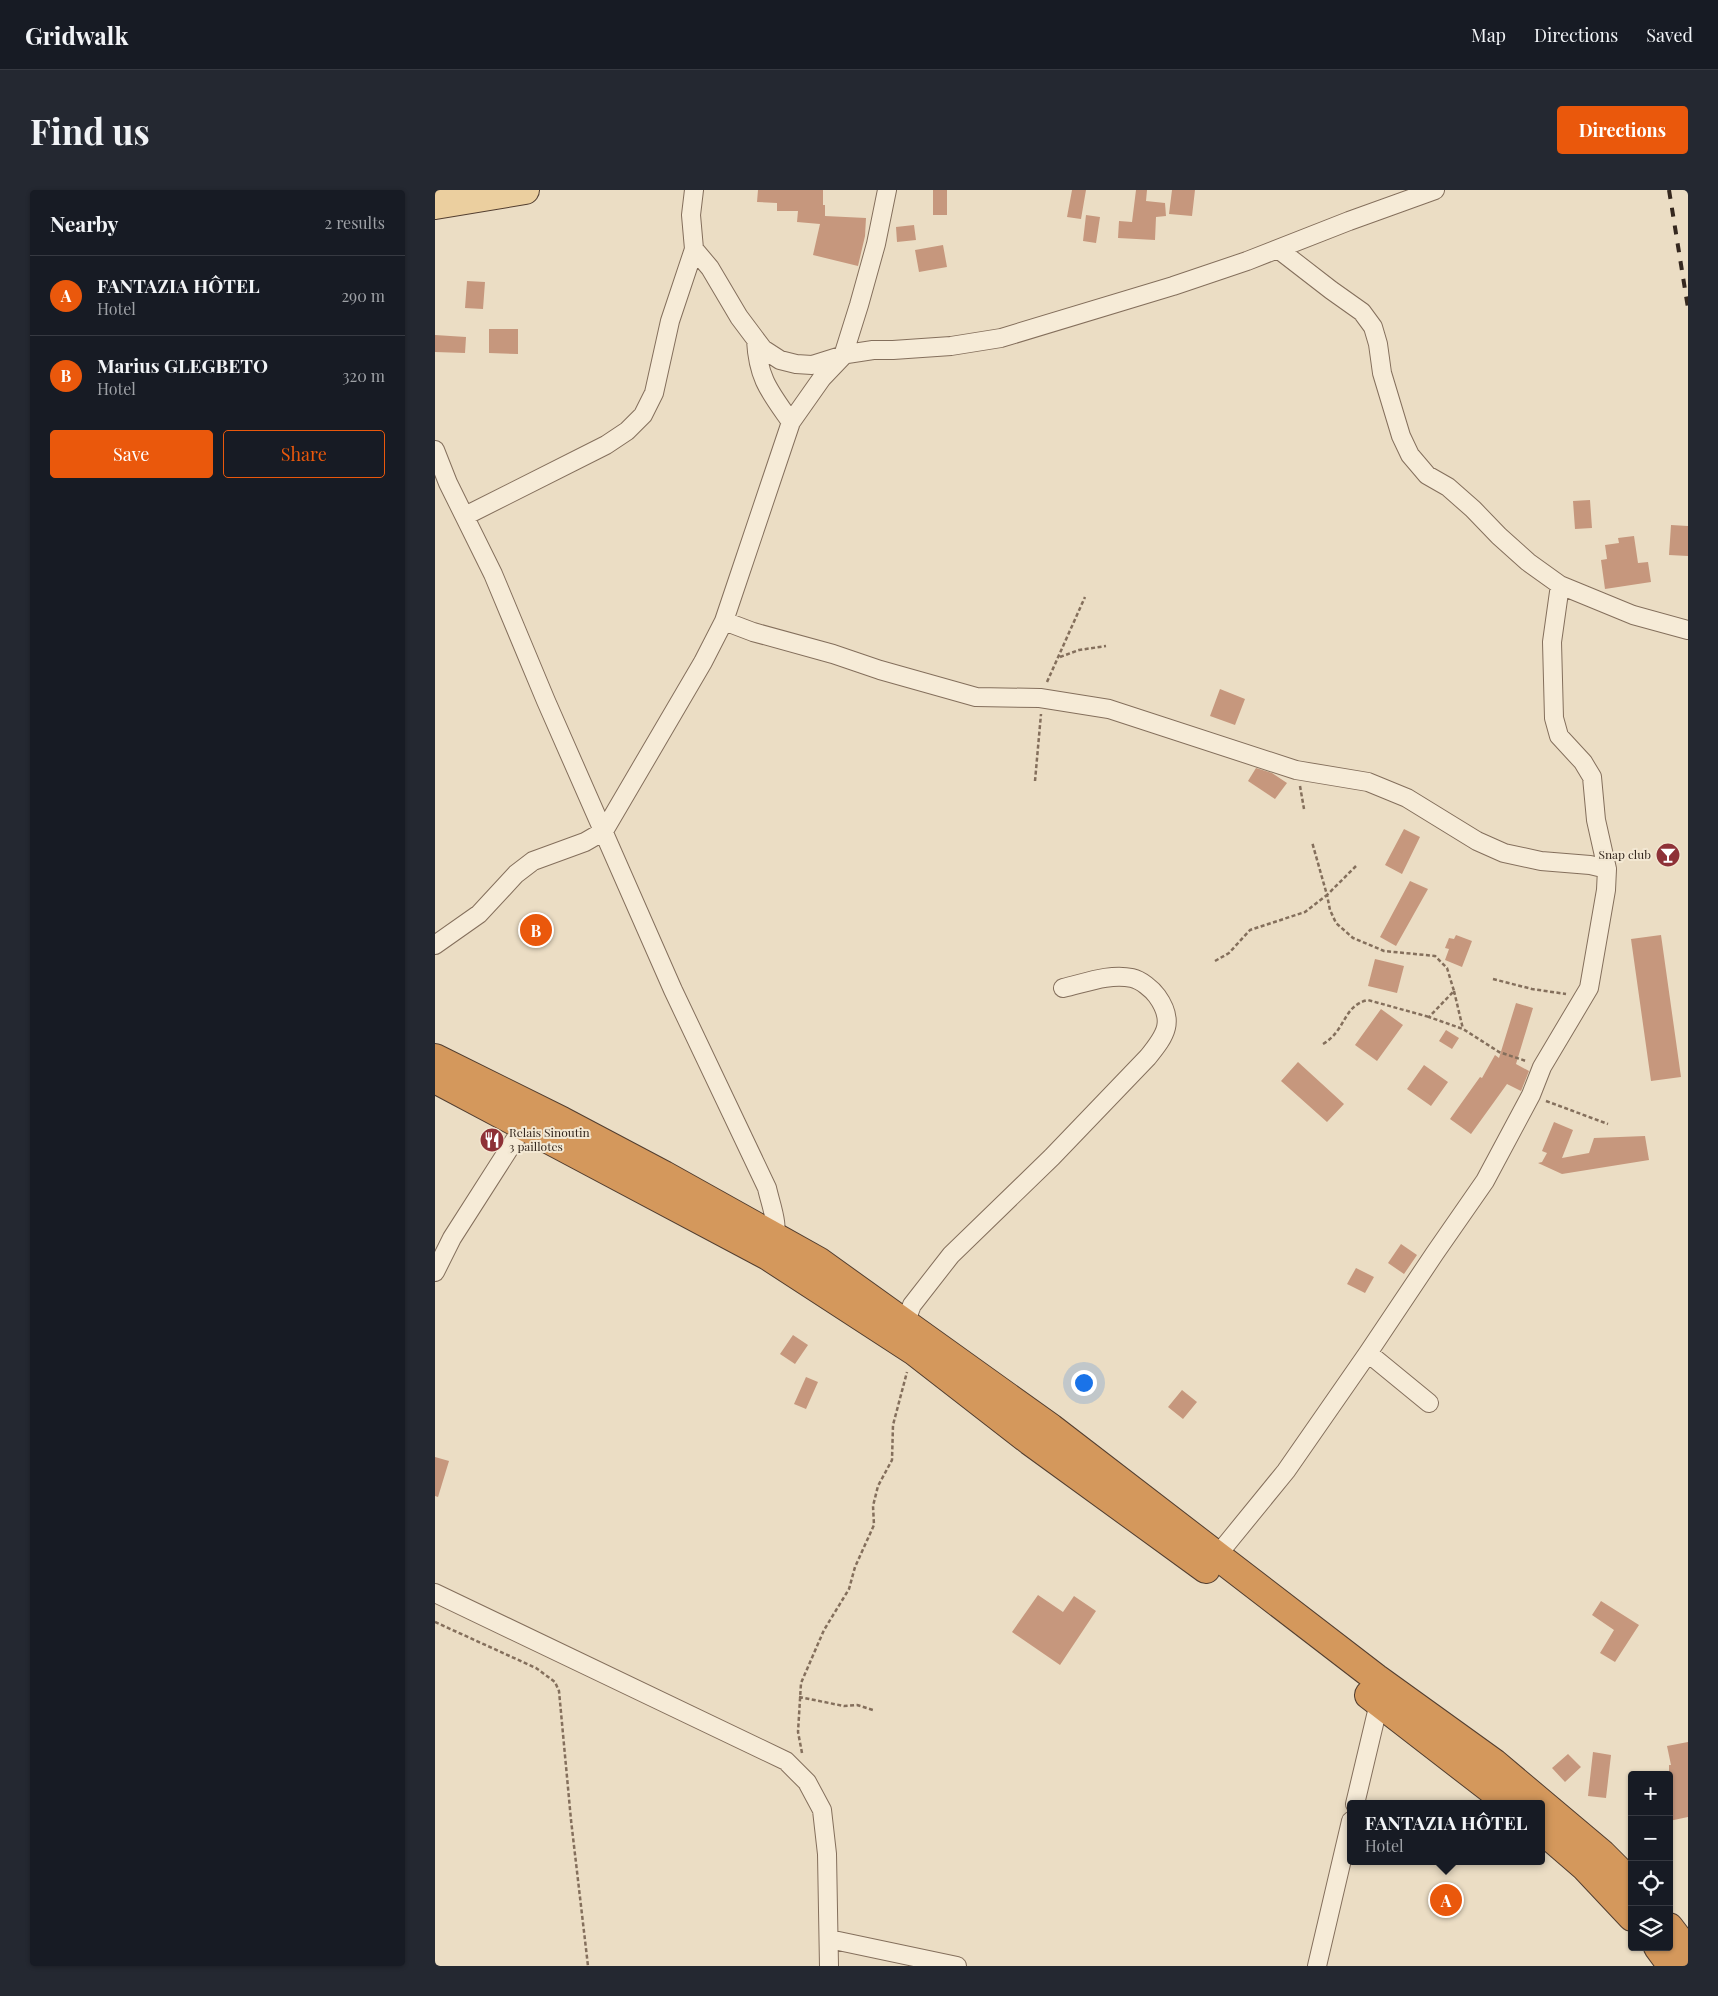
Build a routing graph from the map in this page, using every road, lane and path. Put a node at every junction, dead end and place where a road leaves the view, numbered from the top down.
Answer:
1 (525, 190) edge
2 (694, 190) edge
3 (887, 190) edge
4 (1435, 190) edge
5 (435, 205) edge
6 (694, 249) junction
7 (1278, 249) junction
8 (756, 340) junction
9 (843, 356) junction
10 (791, 422) junction
11 (435, 450) edge
12 (465, 516) junction
13 (1560, 585) junction
14 (1085, 597) dead end
15 (724, 622) junction
16 (1688, 630) edge
17 (1106, 646) dead end
18 (1059, 658) junction
19 (1040, 698) junction
20 (1297, 770) junction
21 (1035, 781) dead end
22 (1304, 809) dead end
23 (604, 831) junction
24 (1312, 842) dead end
25 (1356, 866) dead end
26 (1607, 869) junction
27 (1327, 894) junction
28 (435, 945) edge
29 (1215, 961) dead end
30 (1493, 979) dead end
31 (1063, 988) dead end
32 (1453, 992) junction
33 (1582, 999) junction
34 (1429, 1017) junction
35 (1463, 1029) junction
36 (1323, 1044) dead end
37 (435, 1058) edge
38 (1542, 1067) junction
39 (435, 1080) edge
40 (1531, 1095) junction
41 (1608, 1124) dead end
42 (523, 1127) junction
43 (772, 1246) junction
44 (435, 1272) edge
45 (905, 1323) junction
46 (914, 1351) junction
47 (1369, 1353) junction
48 (1429, 1403) dead end
49 (1211, 1562) junction
50 (435, 1593) edge
51 (435, 1622) edge
52 (799, 1697) junction
53 (1379, 1703) junction
54 (873, 1710) dead end
55 (1488, 1773) junction
56 (807, 1782) junction
57 (1356, 1800) edge
58 (1507, 1800) edge
59 (1526, 1800) edge
60 (1545, 1814) edge
61 (1545, 1832) edge
62 (1347, 1838) edge
63 (1628, 1880) edge
64 (1628, 1913) edge
65 (1673, 1932) edge
66 (829, 1939) junction
67 (1661, 1951) edge
68 (1688, 1952) edge
69 (588, 1966) edge
70 (829, 1966) edge
71 (957, 1966) edge
72 (1317, 1966) edge
73 (1672, 1966) edge

1 - 5 main road
2 - 6 street
3 - 9 street
4 - 7 street
6 - 8 street
6 - 12 street
7 - 9 street
7 - 13 street
8 - 9 street
8 - 10 street
9 - 10 street
10 - 15 street
11 - 12 street
12 - 23 street
13 - 16 street
13 - 26 street
14 - 18 path
15 - 19 street
15 - 23 street
17 - 18 path
18 - 19 path
19 - 20 street
19 - 21 path
20 - 22 path
20 - 26 street
23 - 28 street
23 - 43 street
24 - 27 path
25 - 27 path
26 - 33 street
27 - 29 path
27 - 32 path
30 - 33 path
31 - 45 street
32 - 34 path
32 - 35 path
33 - 38 street
34 - 35 path
34 - 36 path
35 - 38 path
37 - 43 highway
38 - 40 street
39 - 42 highway
40 - 41 path
40 - 47 street
42 - 43 highway
42 - 44 street
43 - 45 highway
43 - 46 highway
45 - 49 highway
46 - 49 highway
46 - 52 path
47 - 48 street
47 - 49 street
49 - 53 highway
49 - 55 highway
50 - 56 street
51 - 69 path
52 - 54 path
52 - 56 path
53 - 55 highway
53 - 57 street
55 - 58 highway
55 - 59 highway
56 - 66 street
60 - 63 highway
61 - 64 highway
62 - 72 street
65 - 68 highway
66 - 70 street
66 - 71 street
67 - 73 highway

